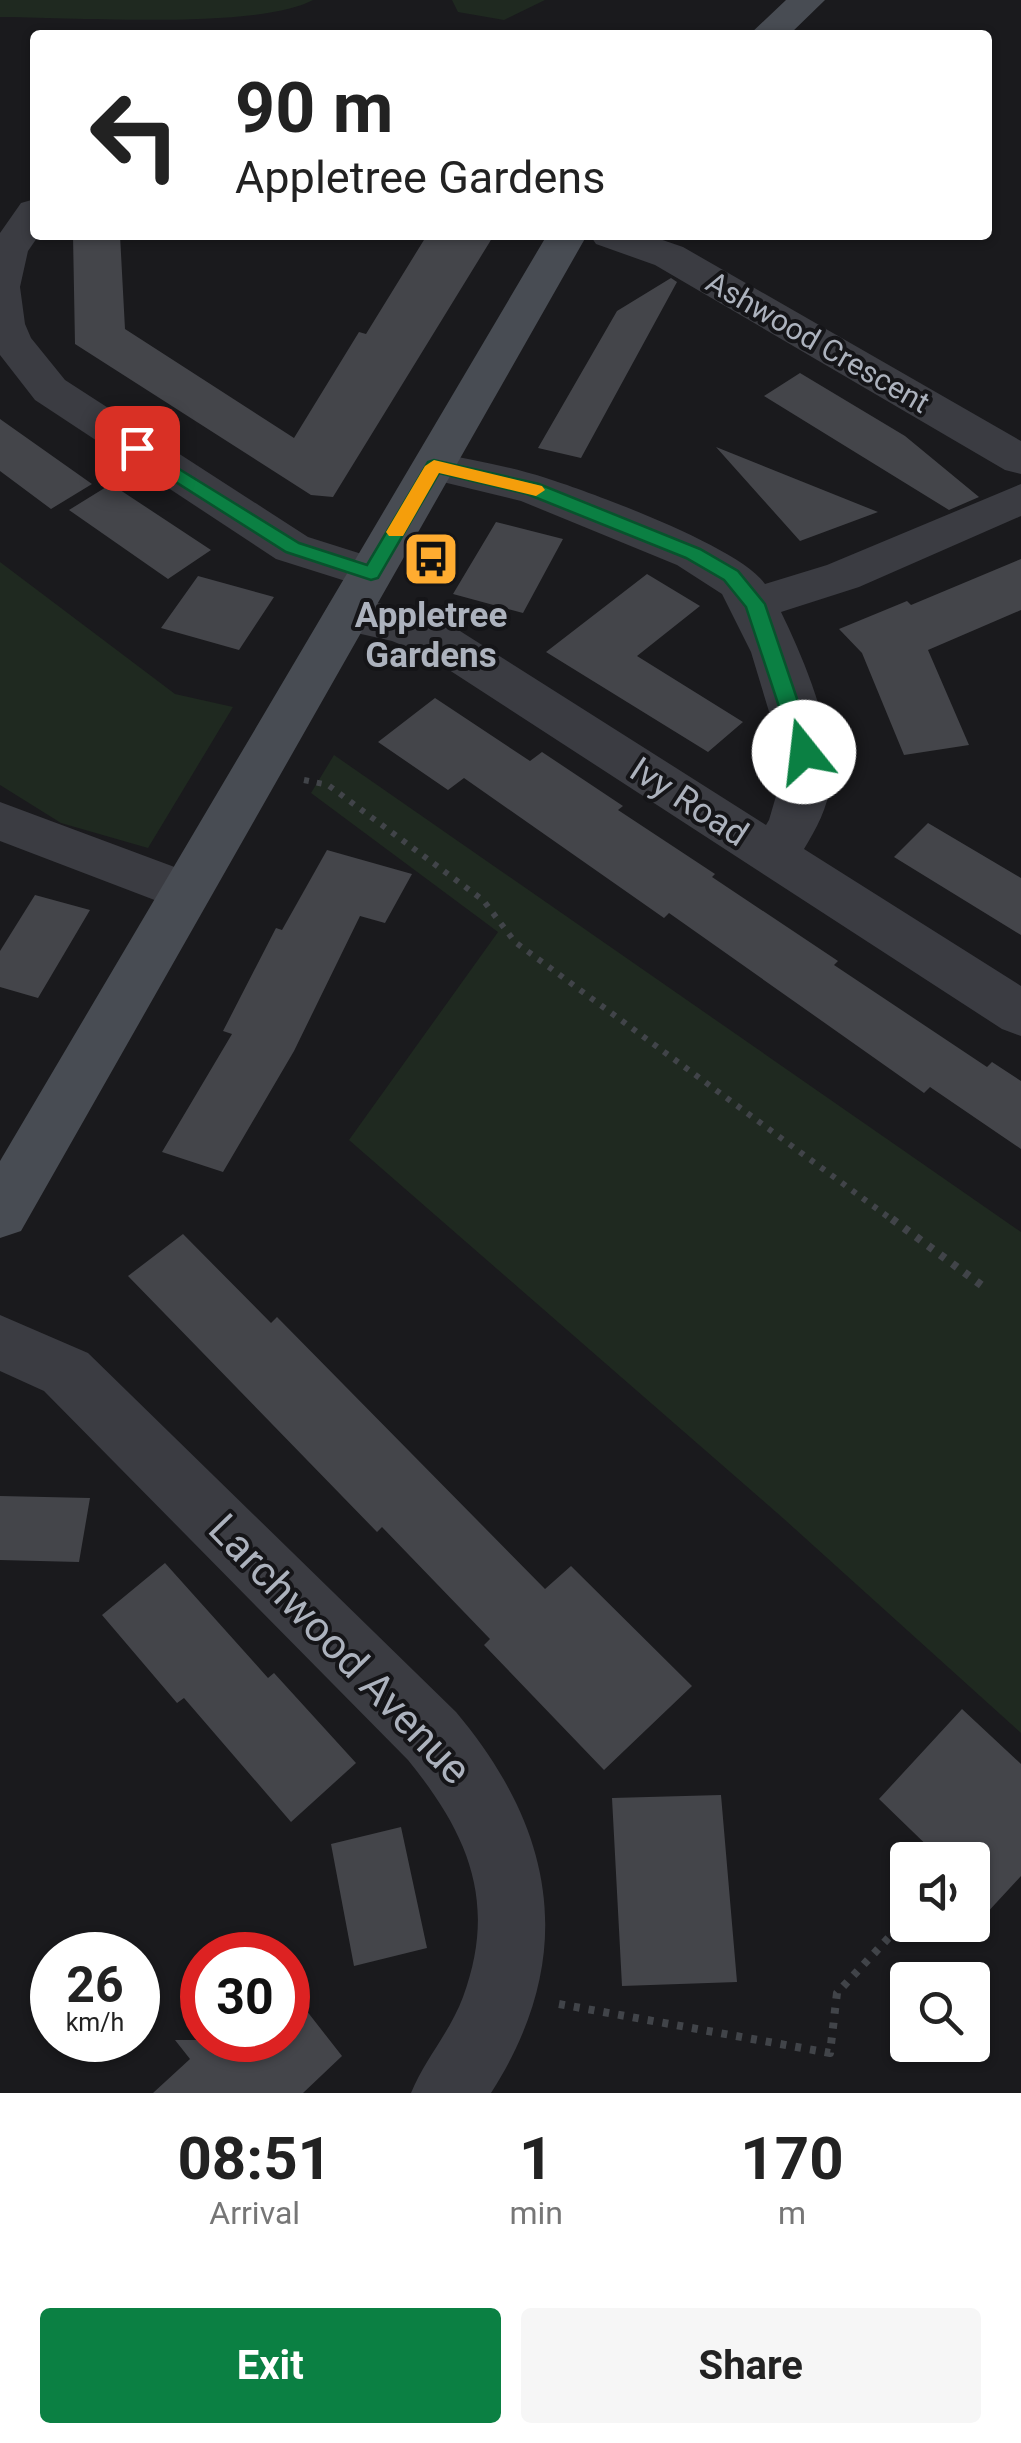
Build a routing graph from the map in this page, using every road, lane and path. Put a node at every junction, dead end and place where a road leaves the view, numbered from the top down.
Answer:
1 (807, 0) edge
2 (773, 30) edge
3 (30, 218) edge
4 (565, 240) edge
5 (624, 240) edge
6 (0, 287) edge
7 (1021, 460) edge
8 (434, 466) junction
9 (1021, 499) edge
10 (359, 594) junction
11 (755, 604) junction
12 (258, 769) junction
13 (0, 821) edge
14 (772, 856) junction
15 (186, 892) junction
16 (1021, 1014) edge
17 (0, 1212) edge
18 (988, 1290) dead end
19 (0, 1342) edge
20 (890, 1937) edge
21 (502, 1994) junction
22 (448, 2093) edge

1 - 2 street
3 - 6 street
4 - 8 street
5 - 7 street, Ashwood Crescent
6 - 10 street, Ivy Road
8 - 10 street
8 - 11 street
9 - 11 street
10 - 12 street
10 - 14 street, Ivy Road
11 - 14 street
12 - 15 street
12 - 18 path
13 - 15 street
14 - 16 street, Ivy Road
15 - 17 street
19 - 21 street, Larchwood Avenue
20 - 21 path
21 - 22 street, Larchwood Avenue

